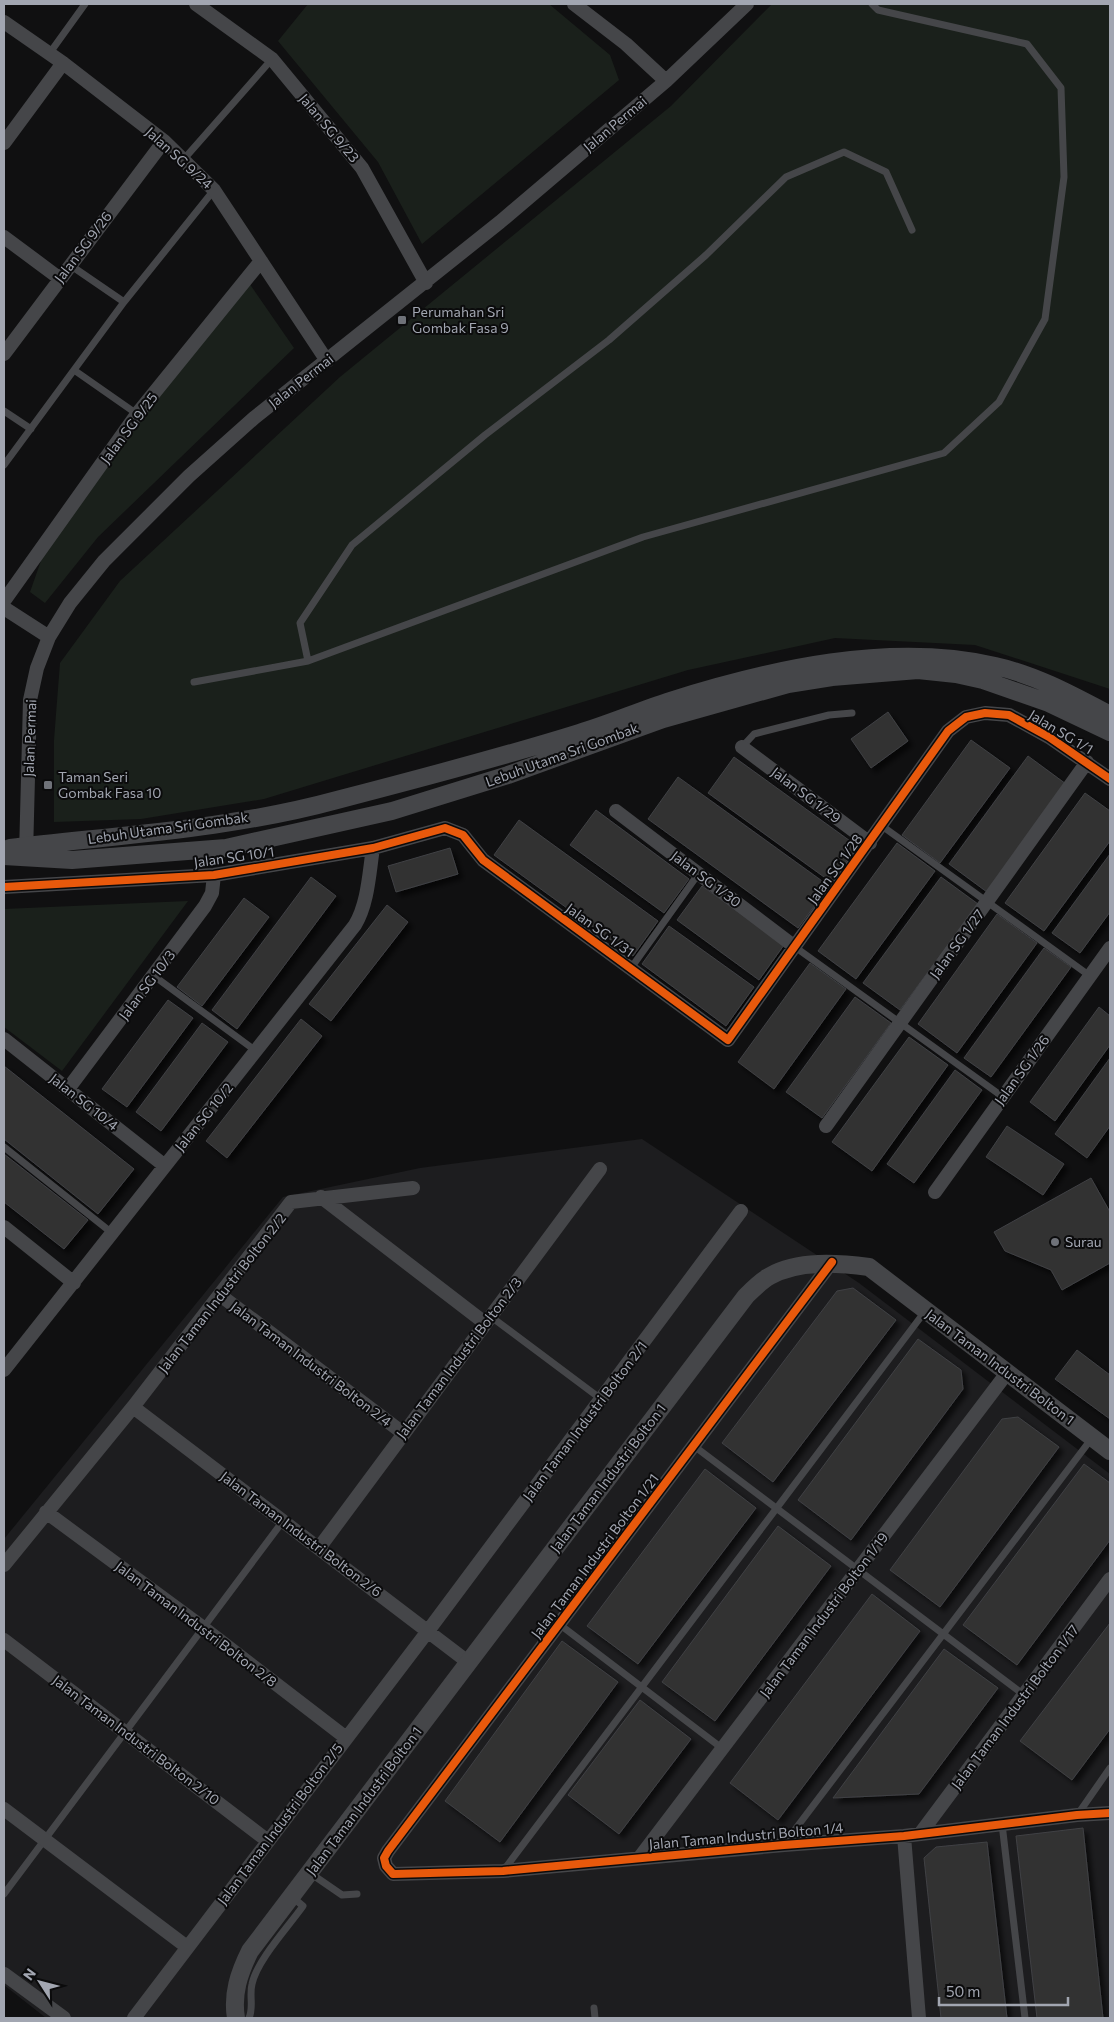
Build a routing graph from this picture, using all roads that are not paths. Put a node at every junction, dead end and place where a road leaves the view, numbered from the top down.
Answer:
1 (86, 4) edge
2 (196, 4) edge
3 (574, 4) edge
4 (747, 4) edge
5 (872, 4) edge
6 (4, 22) edge
7 (49, 54) junction
8 (272, 59) junction
9 (63, 63) junction
10 (666, 81) junction
11 (164, 141) junction
12 (4, 144) edge
13 (184, 159) junction
14 (214, 190) junction
15 (912, 230) dead end
16 (4, 237) edge
17 (261, 261) junction
18 (69, 265) junction
19 (59, 278) junction
20 (426, 283) junction
21 (124, 302) junction
22 (4, 354) edge
23 (327, 360) junction
24 (74, 370) junction
25 (4, 410) edge
26 (137, 414) junction
27 (30, 429) junction
28 (4, 465) edge
29 (4, 601) edge
30 (4, 608) edge
31 (49, 637) junction
32 (308, 661) junction
33 (194, 682) dead end
34 (852, 713) dead end
35 (1110, 715) edge
36 (966, 717) joint
37 (1110, 732) edge
38 (742, 747) joint
39 (1088, 762) junction
40 (1110, 779) edge
41 (616, 811) dead end
42 (882, 826) junction
43 (463, 835) joint
44 (870, 843) junction
45 (373, 848) junction
46 (4, 849) edge
47 (26, 852) junction
48 (4, 856) edge
49 (699, 873) junction
50 (214, 874) junction
51 (4, 887) edge
52 (987, 902) junction
53 (795, 947) junction
54 (1108, 954) edge
55 (631, 968) junction
56 (154, 976) junction
57 (1090, 976) junction
58 (899, 1023) junction
59 (4, 1039) edge
60 (728, 1040) joint
61 (256, 1051) junction
62 (68, 1089) junction
63 (1003, 1097) junction
64 (826, 1126) dead end
65 (4, 1147) edge
66 (165, 1166) junction
67 (600, 1169) dead end
68 (413, 1188) dead end
69 (935, 1192) dead end
70 (321, 1197) junction
71 (741, 1210) dead end
72 (4, 1227) edge
73 (112, 1232) junction
74 (832, 1262) junction
75 (74, 1283) junction
76 (220, 1294) junction
77 (926, 1310) junction
78 (487, 1319) junction
79 (4, 1370) edge
80 (1007, 1372) junction
81 (601, 1399) junction
82 (133, 1407) junction
83 (403, 1434) junction
84 (1093, 1438) junction
85 (694, 1446) junction
86 (1110, 1451) edge
87 (776, 1507) junction
88 (46, 1512) junction
89 (283, 1520) junction
90 (319, 1548) junction
91 (4, 1565) edge
92 (858, 1569) junction
93 (1110, 1579) edge
94 (559, 1624) junction
95 (202, 1627) junction
96 (428, 1631) junction
97 (944, 1634) junction
98 (4, 1640) edge
99 (468, 1662) junction
100 (641, 1687) junction
101 (1024, 1695) junction
102 (124, 1732) junction
103 (345, 1737) junction
104 (723, 1749) junction
105 (1110, 1768) edge
106 (4, 1809) edge
107 (1077, 1815) junction
108 (1110, 1817) edge
109 (1002, 1824) junction
110 (920, 1834) junction
111 (904, 1836) junction
112 (44, 1840) junction
113 (268, 1841) junction
114 (784, 1844) junction
115 (640, 1857) junction
116 (386, 1866) joint
117 (503, 1871) junction
118 (309, 1872) junction
119 (4, 1894) edge
120 (357, 1894) dead end
121 (291, 1896) junction
122 (187, 1947) junction
123 (4, 1974) edge
124 (594, 2008) dead end
125 (64, 2018) edge
126 (134, 2018) edge
127 (236, 2018) edge
128 (249, 2018) edge
129 (595, 2018) edge
130 (919, 2018) edge
131 (1025, 2018) edge

1 - 7 lane
2 - 8 street, Jalan SG 9/23
3 - 10 street
4 - 10 street, Jalan Permai
5 - 32 lane
6 - 7 street, Jalan SG 9/24
7 - 9 street, Jalan SG 9/24
8 - 13 lane
8 - 20 street, Jalan SG 9/23
9 - 11 street, Jalan SG 9/24
9 - 12 street
10 - 20 street, Jalan Permai
11 - 13 street, Jalan SG 9/24
11 - 18 street, Jalan SG 9/26
13 - 14 street, Jalan SG 9/24
14 - 17 street, Jalan SG 9/24
14 - 21 lane
15 - 32 lane
16 - 19 street
17 - 23 street, Jalan SG 9/24
17 - 26 street, Jalan SG 9/25
18 - 19 street, Jalan SG 9/26
18 - 21 lane
19 - 22 street, Jalan SG 9/26
20 - 23 street, Jalan Permai
21 - 24 lane
23 - 31 street, Jalan Permai
24 - 26 lane
24 - 27 lane
25 - 27 lane
26 - 29 street, Jalan SG 9/25
27 - 28 lane
30 - 31 street
31 - 47 street, Jalan Permai
32 - 33 lane
34 - 38 lane
35 - 47 street, Lebuh Utama Sri Gombak
36 - 39 street, Jalan SG 1/1
36 - 42 street, Jalan SG 1/28
37 - 47 street, Lebuh Utama Sri Gombak
38 - 44 street, Jalan SG 1/29
39 - 40 street, Jalan SG 1/1
39 - 52 street, Jalan SG 1/27
41 - 49 street, Jalan SG 1/30
42 - 44 street, Jalan SG 1/28
42 - 52 lane
43 - 45 street, Jalan SG 10/1
43 - 55 street, Jalan SG 1/31
44 - 53 street, Jalan SG 1/28
45 - 50 street, Jalan SG 10/1
45 - 61 street, Jalan SG 10/2
46 - 47 street, Lebuh Utama Sri Gombak
47 - 48 street, Lebuh Utama Sri Gombak
49 - 53 street, Jalan SG 1/30
49 - 55 lane
50 - 51 street, Jalan SG 10/1
50 - 56 street, Jalan SG 10/3
52 - 57 lane
52 - 58 street, Jalan SG 1/27
53 - 58 lane
53 - 60 street, Jalan SG 1/28
54 - 57 street, Jalan SG 1/26
55 - 60 street, Jalan SG 1/31
56 - 61 lane
56 - 62 street, Jalan SG 10/3
57 - 63 street, Jalan SG 1/26
58 - 63 lane
58 - 64 street, Jalan SG 1/27
59 - 62 street, Jalan SG 10/4
61 - 66 street, Jalan SG 10/2
62 - 66 street, Jalan SG 10/4
63 - 69 street, Jalan SG 1/26
65 - 73 lane
66 - 73 street, Jalan SG 10/2
67 - 78 street, Jalan Taman Industri Bolton 2/3
68 - 70 street, Jalan Taman Industri Bolton 2/2
70 - 76 street, Jalan Taman Industri Bolton 2/2
70 - 78 street
71 - 81 street, Jalan Taman Industri Bolton 2/1
72 - 75 street
73 - 75 street, Jalan SG 10/2
74 - 77 street, Jalan Taman Industri Bolton 1
74 - 85 street, Jalan Taman Industri Bolton 1/21
74 - 99 street, Jalan Taman Industri Bolton 1
75 - 79 street, Jalan SG 10/2
76 - 82 street, Jalan Taman Industri Bolton 2/2
76 - 83 street, Jalan Taman Industri Bolton 2/4
77 - 80 street, Jalan Taman Industri Bolton 1
77 - 87 lane
78 - 81 lane
78 - 83 street, Jalan Taman Industri Bolton 2/3
80 - 84 street, Jalan Taman Industri Bolton 1
80 - 92 street, Jalan Taman Industri Bolton 1/19
81 - 96 street, Jalan Taman Industri Bolton 2/1
82 - 88 street
82 - 89 street, Jalan Taman Industri Bolton 2/6
83 - 90 street, Jalan Taman Industri Bolton 2/3
84 - 86 street, Jalan Taman Industri Bolton 1
84 - 97 lane
85 - 87 lane
85 - 94 street, Jalan Taman Industri Bolton 1/21
87 - 92 lane
87 - 100 lane
88 - 91 street
88 - 95 street, Jalan Taman Industri Bolton 2/8
89 - 90 street, Jalan Taman Industri Bolton 2/6
89 - 95 lane
90 - 96 street, Jalan Taman Industri Bolton 2/6
92 - 97 lane
92 - 104 street, Jalan Taman Industri Bolton 1/19
93 - 101 street, Jalan Taman Industri Bolton 1/17
94 - 100 lane
94 - 116 street, Jalan Taman Industri Bolton 1/21
95 - 102 lane
95 - 103 street, Jalan Taman Industri Bolton 2/8
96 - 99 street, Jalan Taman Industri Bolton 2/6
96 - 103 street, Jalan Taman Industri Bolton 2/5
97 - 101 lane
97 - 114 lane
98 - 102 street, Jalan Taman Industri Bolton 2/10
99 - 118 street, Jalan Taman Industri Bolton 1
100 - 104 lane
100 - 117 lane
101 - 110 street, Jalan Taman Industri Bolton 1/17
102 - 112 lane
102 - 113 street, Jalan Taman Industri Bolton 2/10
103 - 113 street, Jalan Taman Industri Bolton 2/5
104 - 115 street, Jalan Taman Industri Bolton 1/19
105 - 107 lane
106 - 112 street
107 - 108 street, Jalan Taman Industri Bolton 1/4
107 - 109 street, Jalan Taman Industri Bolton 1/4
109 - 110 street, Jalan Taman Industri Bolton 1/4
109 - 131 lane
110 - 111 street, Jalan Taman Industri Bolton 1/4
111 - 114 street, Jalan Taman Industri Bolton 1/4
111 - 130 street
112 - 119 lane
112 - 122 street
113 - 122 street, Jalan Taman Industri Bolton 2/5
114 - 115 street, Jalan Taman Industri Bolton 1/4
115 - 117 street, Jalan Taman Industri Bolton 1/4
116 - 117 street, Jalan Taman Industri Bolton 1/4
118 - 120 lane
118 - 121 street, Jalan Taman Industri Bolton 1
121 - 127 street, Jalan Taman Industri Bolton 1
121 - 128 lane
122 - 126 street, Jalan Taman Industri Bolton 2/5
123 - 125 street
124 - 129 lane

